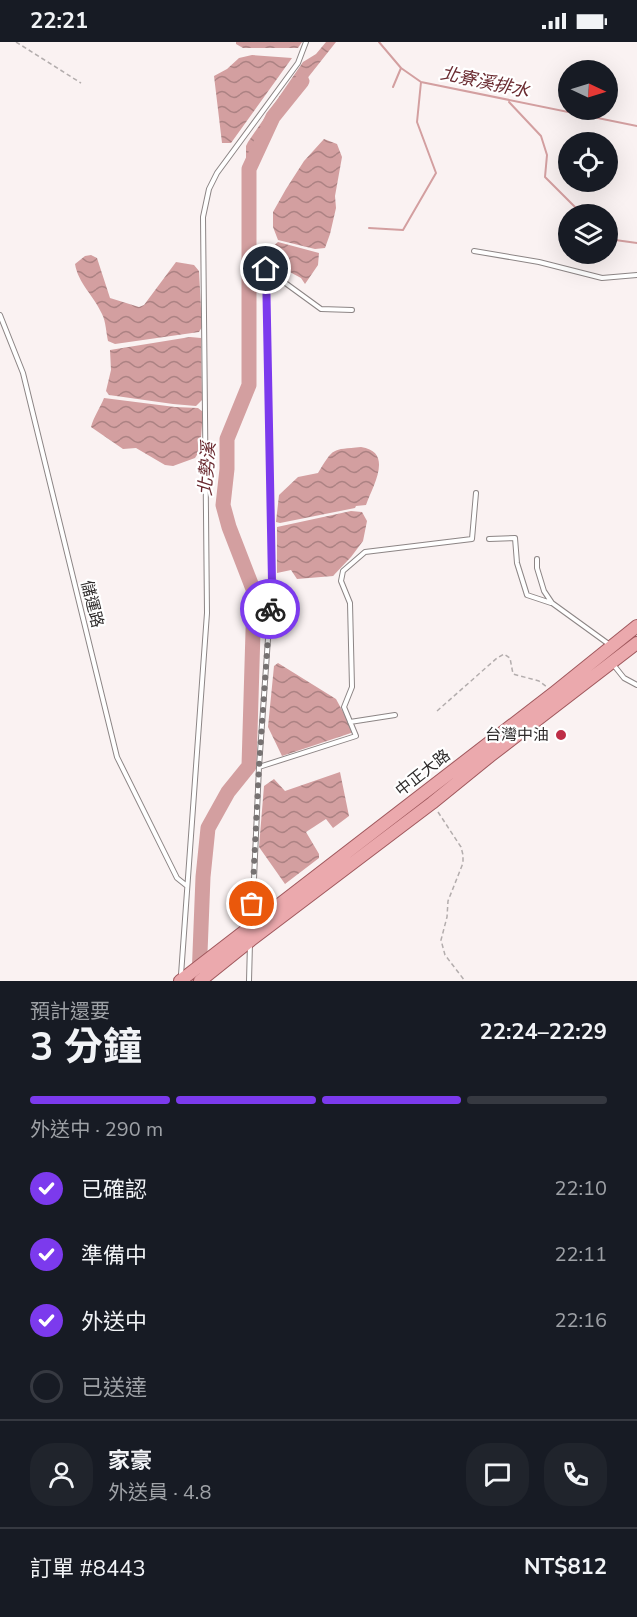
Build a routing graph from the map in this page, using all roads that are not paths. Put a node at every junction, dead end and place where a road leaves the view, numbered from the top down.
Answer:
1 (306, 42) edge
2 (474, 251) dead end
3 (637, 275) edge
4 (352, 310) dead end
5 (0, 315) edge
6 (476, 493) dead end
7 (489, 539) dead end
8 (537, 559) dead end
9 (552, 603) junction
10 (637, 626) edge
11 (637, 643) edge
12 (611, 646) junction
13 (612, 663) junction
14 (637, 685) edge
15 (537, 713) junction
16 (395, 715) dead end
17 (350, 722) junction
18 (259, 767) junction
19 (187, 886) junction
20 (251, 933) junction
21 (230, 950) junction
22 (180, 981) edge
23 (200, 981) edge
24 (249, 981) edge

1 - 19 lane
2 - 3 lane
4 - 18 lane
5 - 19 lane, 儲運路
6 - 17 lane
7 - 9 lane
8 - 9 lane
9 - 12 lane
10 - 12 main road, 中正大路
11 - 13 main road, 中正大路
12 - 15 main road, 中正大路
13 - 14 lane
13 - 15 main road, 中正大路
15 - 20 main road, 中正大路
15 - 20 main road, 中正大路
16 - 17 lane
17 - 18 lane
18 - 20 lane
19 - 22 lane
20 - 21 main road, 中正大路
20 - 24 lane
21 - 22 main road
21 - 23 main road

